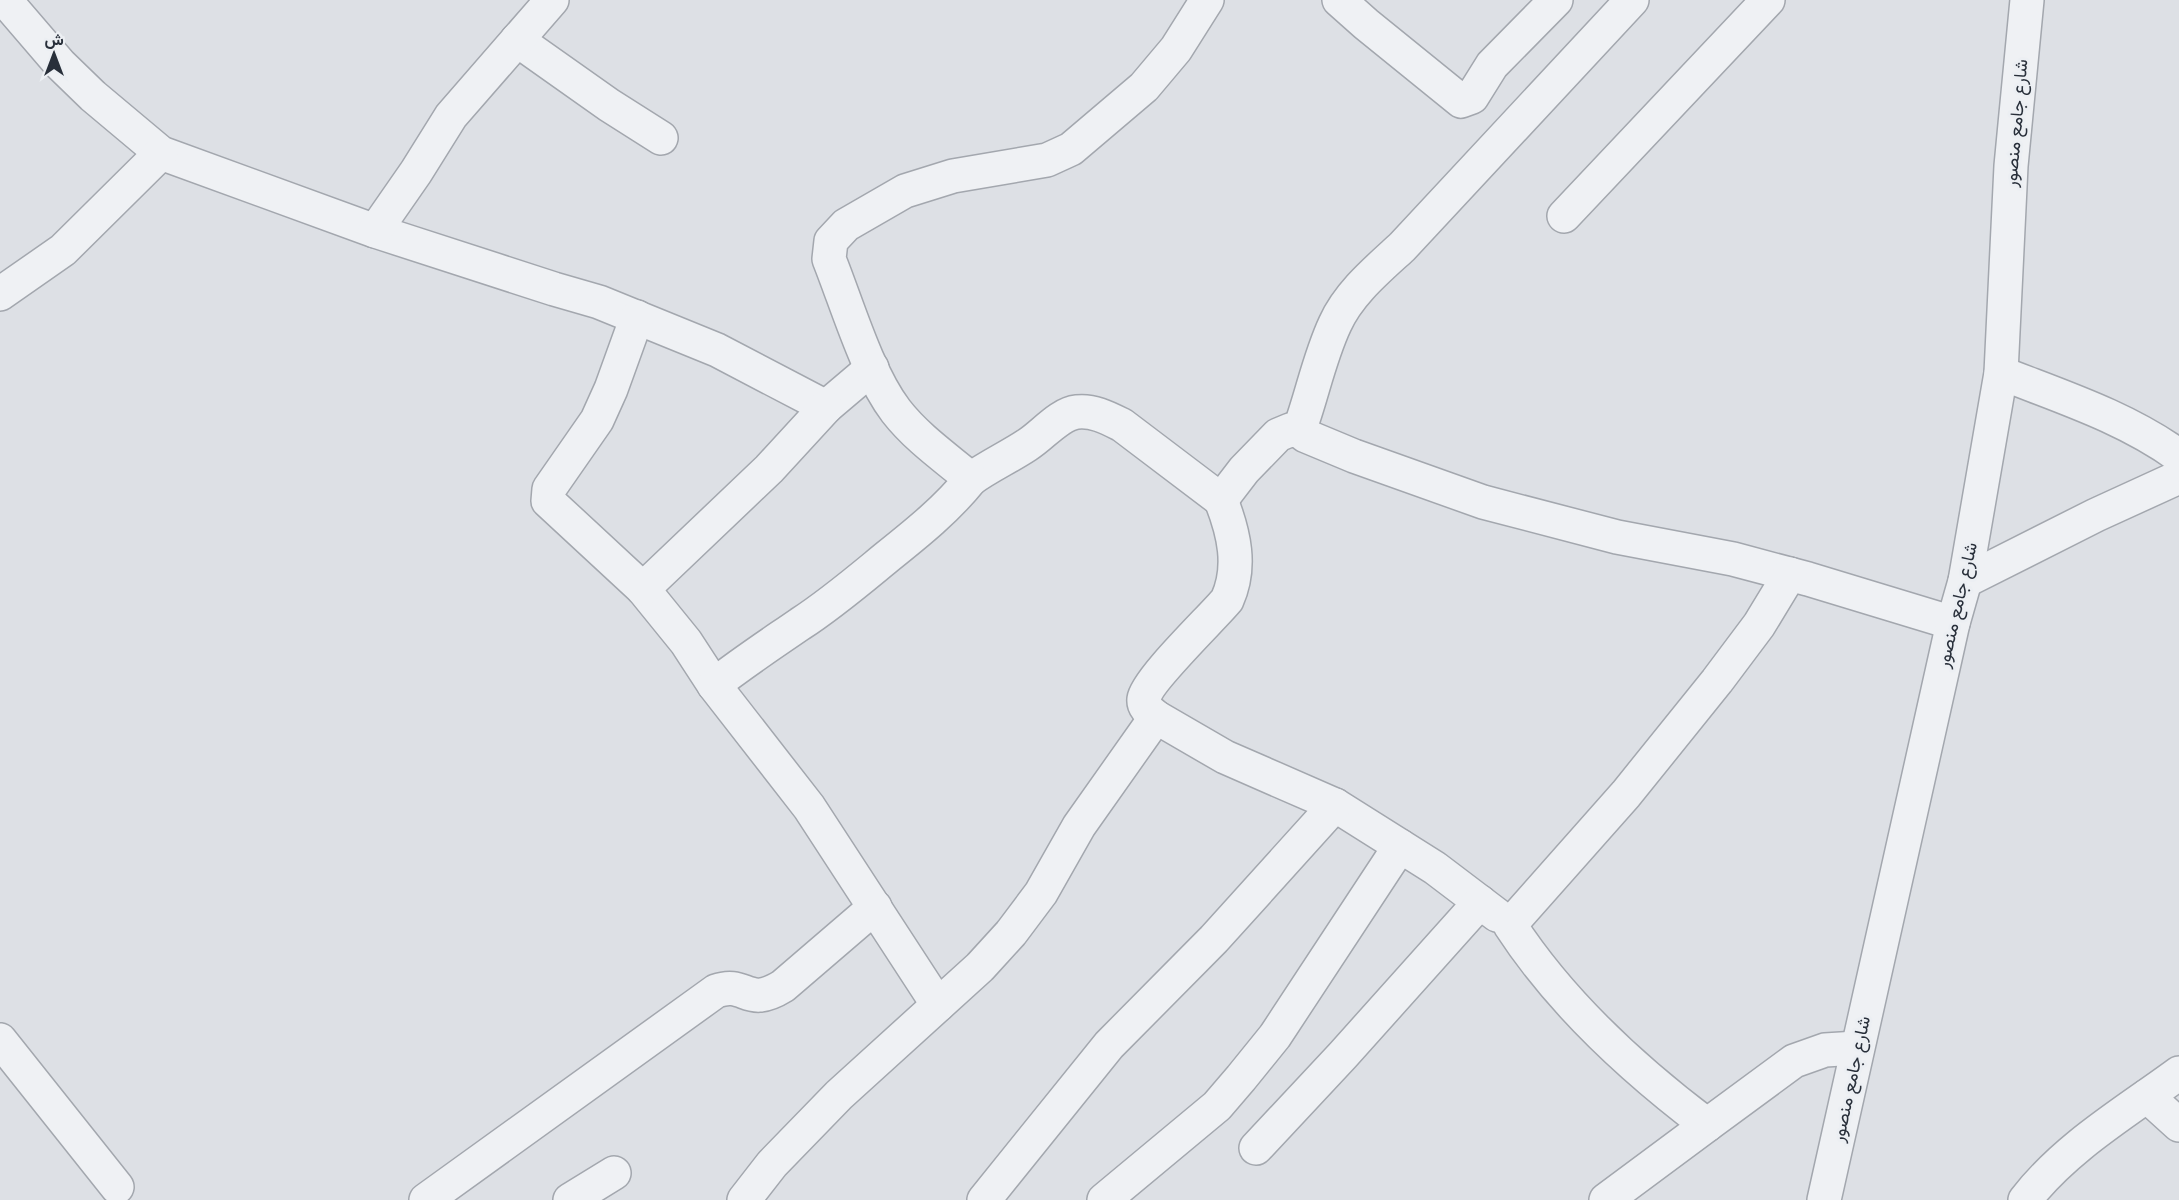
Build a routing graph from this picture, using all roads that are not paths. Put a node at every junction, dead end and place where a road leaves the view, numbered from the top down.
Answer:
1 (5, 0) edge
2 (552, 0) edge
3 (1207, 0) edge
4 (1339, 0) edge
5 (1556, 0) edge
6 (1632, 0) edge
7 (1768, 0) edge
8 (2027, 0) edge
9 (517, 40) junction
10 (662, 138) dead end
11 (161, 153) junction
12 (1564, 216) dead end
13 (375, 231) junction
14 (0, 294) edge
15 (637, 317) junction
16 (872, 368) junction
17 (2001, 373) junction
18 (826, 407) junction
19 (1299, 431) junction
20 (2179, 456) edge
21 (2179, 477) edge
22 (971, 479) junction
23 (1221, 501) junction
24 (1790, 574) junction
25 (1965, 581) junction
26 (643, 589) junction
27 (1953, 624) junction
28 (714, 685) junction
29 (1156, 717) junction
30 (1335, 805) junction
31 (1400, 846) junction
32 (1480, 902) junction
33 (875, 907) junction
34 (1510, 925) junction
35 (938, 1005) junction
36 (0, 1040) edge
37 (1857, 1048) junction
38 (2179, 1073) edge
39 (2147, 1096) junction
40 (1707, 1125) junction
41 (2179, 1125) edge
42 (1256, 1148) dead end
43 (614, 1173) dead end
44 (117, 1187) dead end
45 (426, 1200) edge
46 (570, 1200) edge
47 (744, 1200) edge
48 (984, 1200) edge
49 (1104, 1200) edge
50 (1606, 1200) edge
51 (1824, 1200) edge
52 (2025, 1200) edge

1 - 11 street
2 - 9 street
3 - 16 street
4 - 5 street
6 - 19 street
7 - 12 street
8 - 17 street, شارع جامع منصور
9 - 10 street
9 - 13 street
11 - 13 street
11 - 14 street
13 - 15 street
15 - 18 street
15 - 26 street
16 - 18 street
16 - 22 street
17 - 20 street
17 - 25 street, شارع جامع منصور
18 - 26 street
19 - 23 street
19 - 24 street
21 - 25 street
22 - 23 street
22 - 28 street
23 - 29 street
24 - 27 street
24 - 34 street
25 - 27 street, شارع جامع منصور
26 - 28 street
27 - 37 street, شارع جامع منصور
28 - 33 street
29 - 30 street
29 - 35 street
30 - 31 street
30 - 48 street
31 - 32 street
31 - 49 street
32 - 34 street
32 - 42 street
33 - 35 street
33 - 45 street
34 - 40 street
35 - 47 street
36 - 44 street
37 - 40 street
37 - 51 street, شارع جامع منصور
38 - 39 street
39 - 41 street
39 - 52 street
40 - 50 street
43 - 46 street

